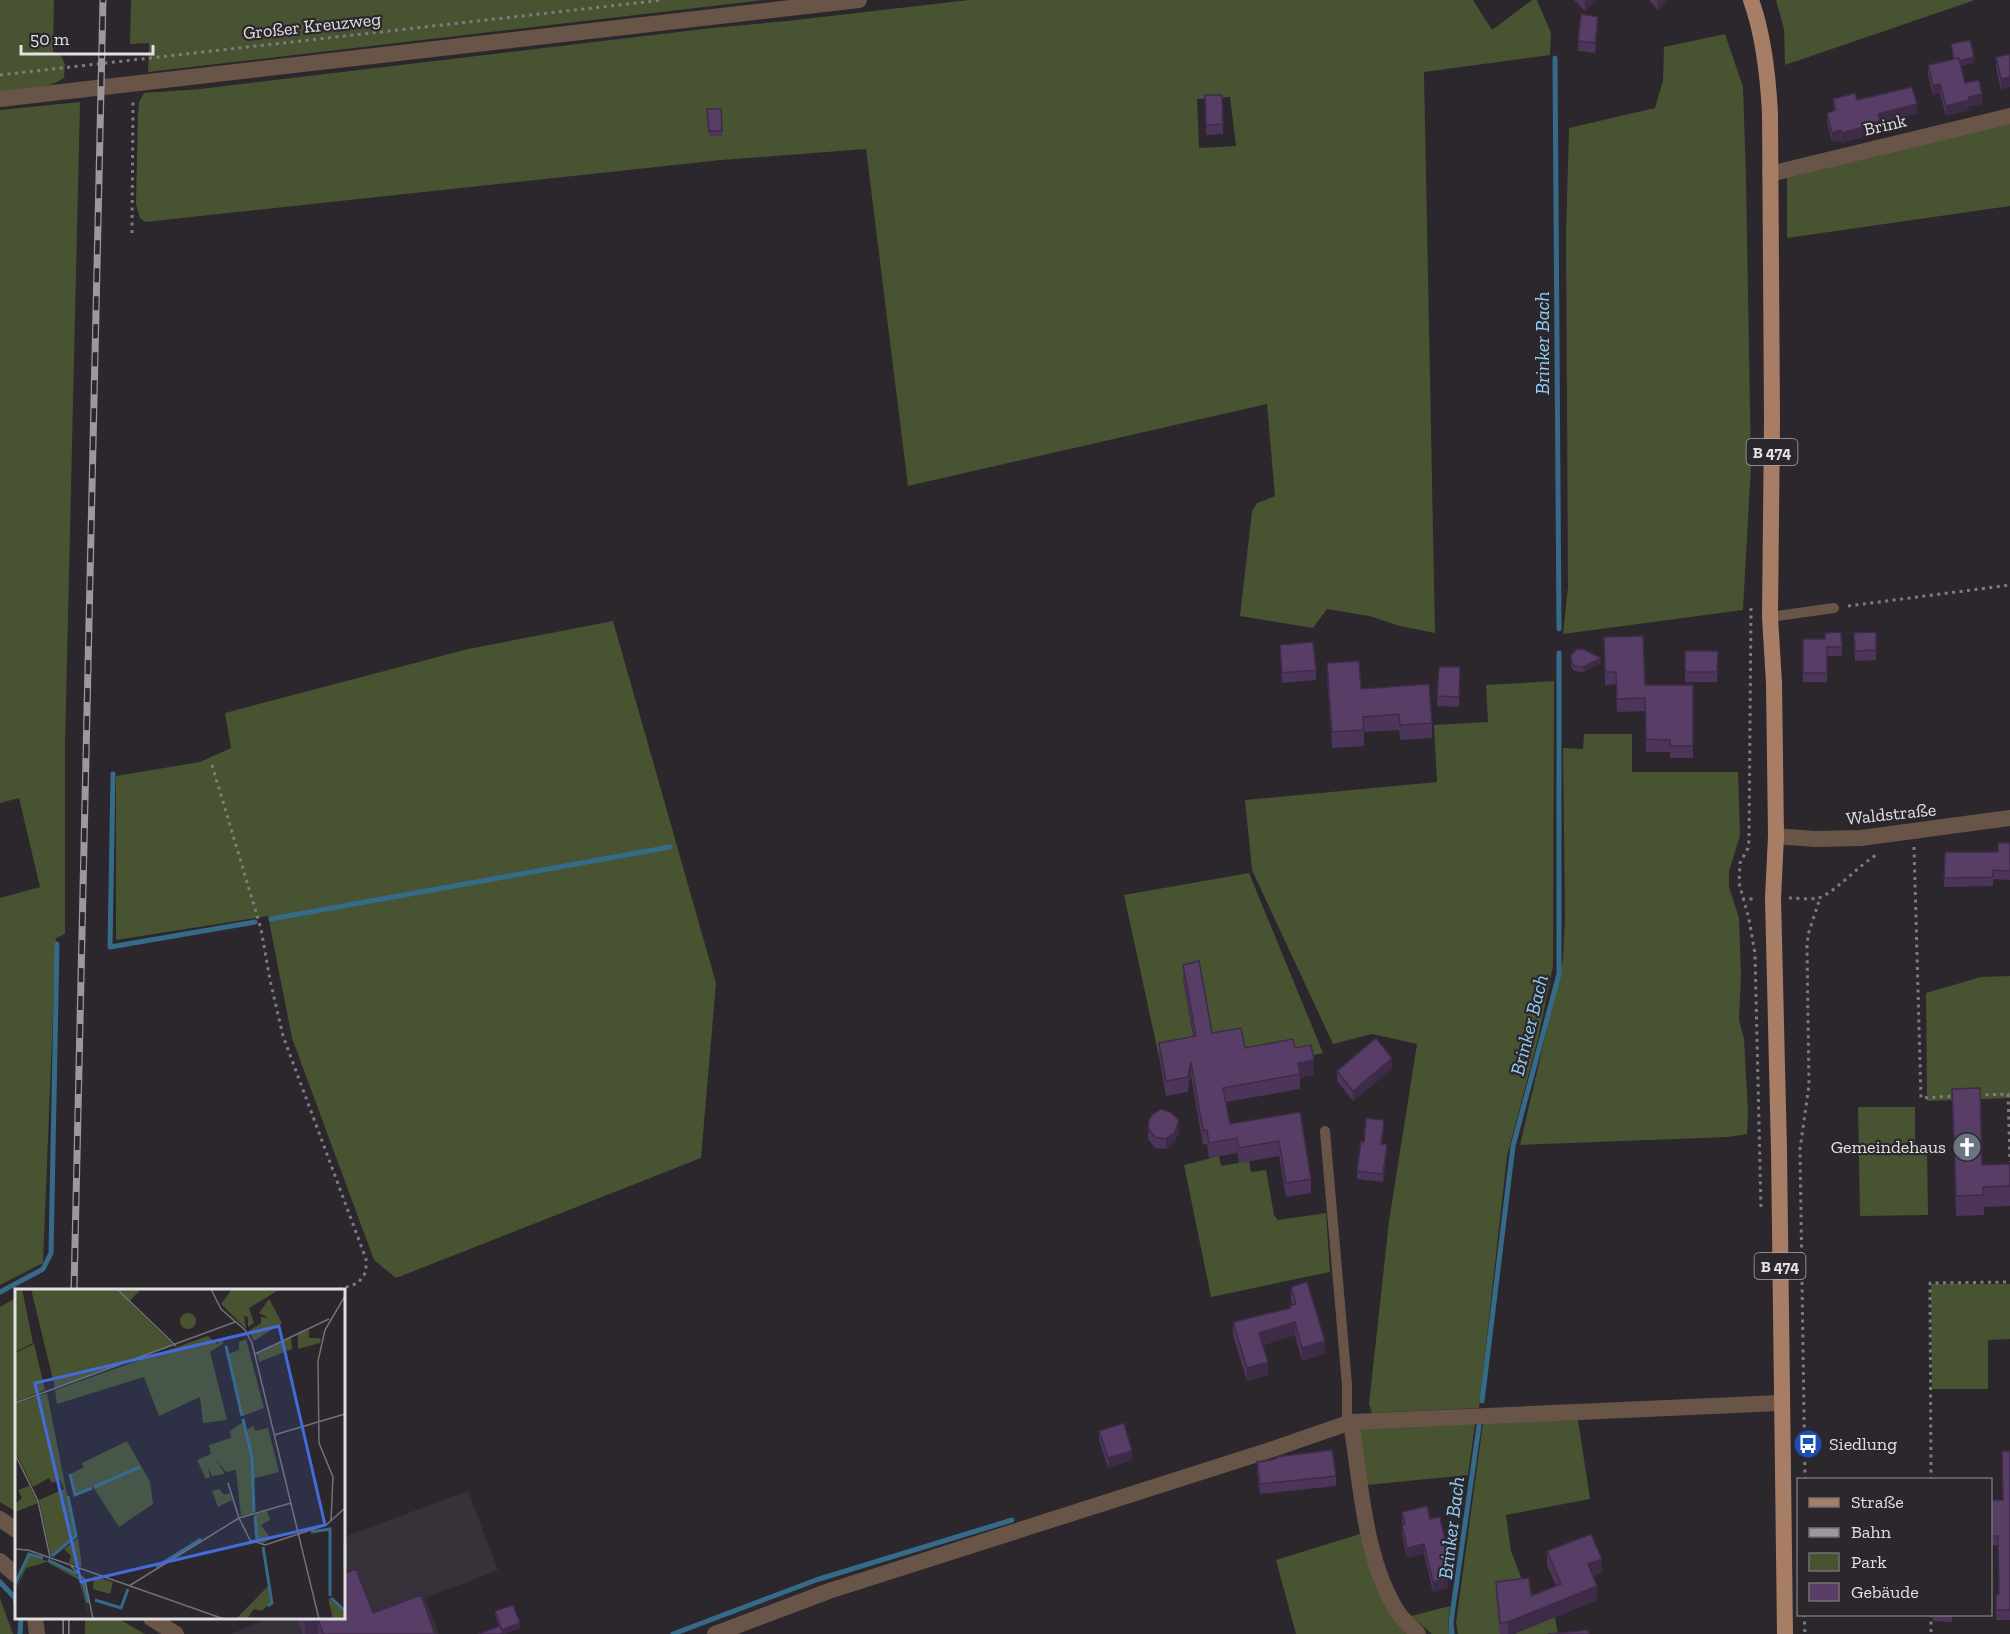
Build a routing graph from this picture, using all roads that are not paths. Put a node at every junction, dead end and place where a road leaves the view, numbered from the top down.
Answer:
1 (860, 0) edge
2 (1751, 0) edge
3 (0, 99) edge
4 (2010, 116) edge
5 (1770, 174) junction
6 (1834, 608) road end
7 (1770, 617) junction
8 (2010, 818) edge
9 (1776, 836) junction
10 (1325, 1131) dead end
11 (1782, 1403) junction
12 (1349, 1422) junction
13 (0, 1519) edge
14 (15, 1529) edge
15 (0, 1561) edge
16 (15, 1574) edge
17 (35, 1619) edge
18 (154, 1619) edge
19 (37, 1634) edge
20 (176, 1634) edge
21 (715, 1634) edge
22 (1418, 1634) edge
23 (1785, 1634) edge

1 - 3 street
2 - 5 main road, B 474
4 - 5 street, Brink
5 - 7 main road, B 474
6 - 7 lane
7 - 9 main road, B 474
8 - 9 street, Waldstraße
9 - 11 main road, B 474
10 - 12 lane
11 - 12 street
11 - 23 main road, B 474
12 - 21 street
12 - 22 street
13 - 14 street
15 - 16 street
17 - 19 street
18 - 20 street

